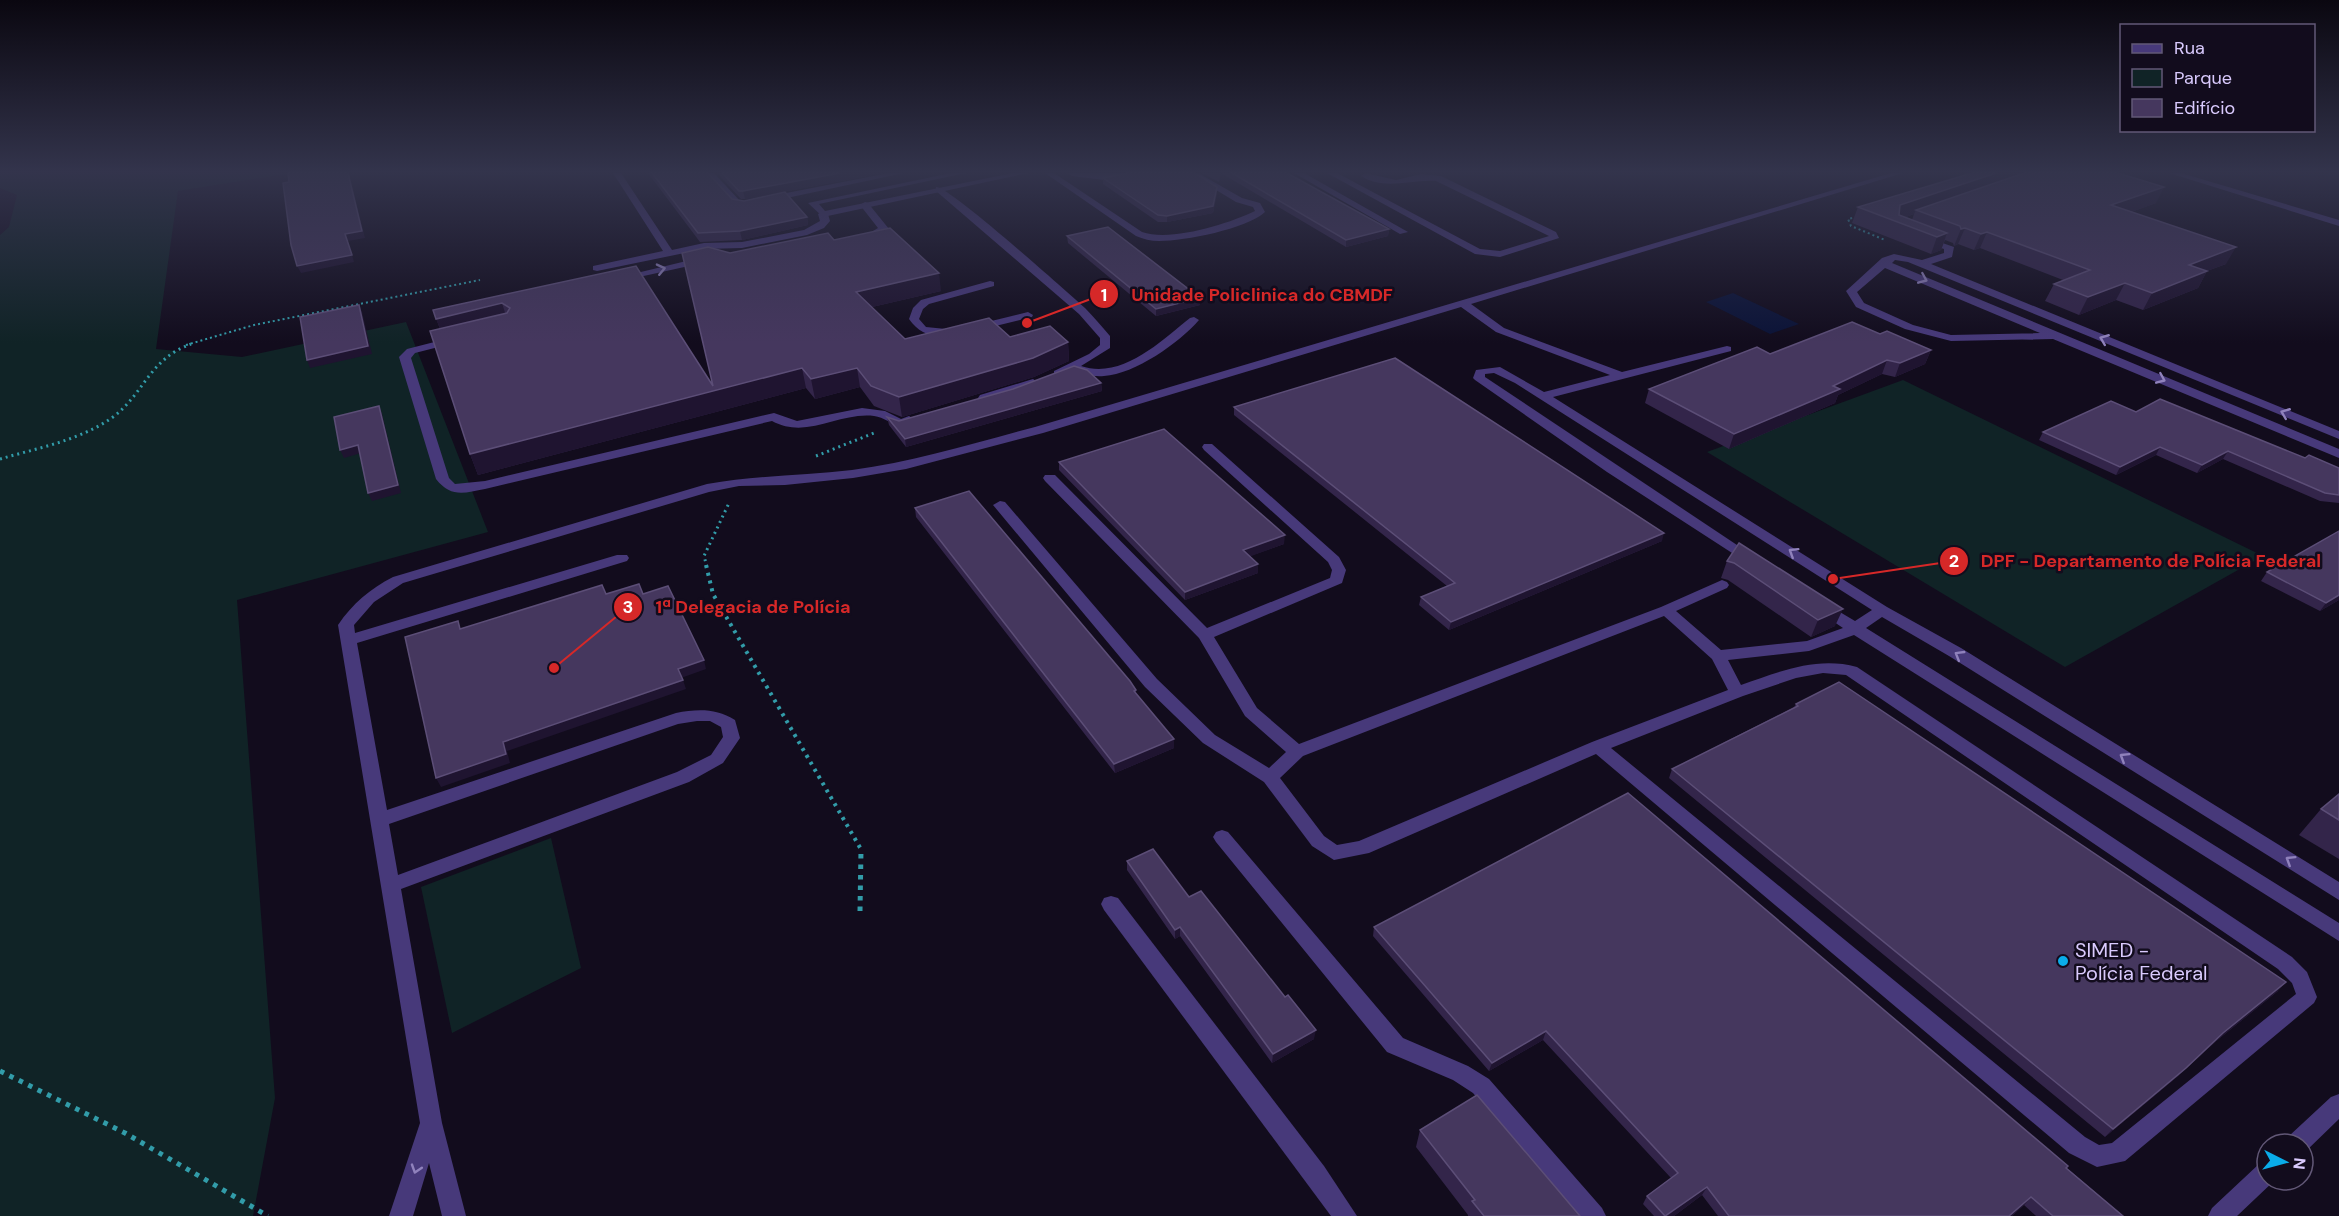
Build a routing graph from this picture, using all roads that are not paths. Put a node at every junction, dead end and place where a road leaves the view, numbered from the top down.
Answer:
1 (654, 230) edge
2 (812, 230) edge
3 (883, 230) edge
4 (988, 230) edge
5 (1133, 230) edge
6 (1203, 230) edge
7 (1399, 230) edge
8 (1437, 230) edge
9 (1544, 230) edge
10 (1708, 230) edge
11 (1403, 232) dead end
12 (1916, 236) edge
13 (854, 241) edge
14 (742, 245) junction
15 (669, 253) junction
16 (1886, 262) junction
17 (1920, 264) junction
18 (597, 268) dead end
19 (615, 280) edge
20 (990, 284) dead end
21 (1462, 303) junction
22 (1028, 315) dead end
23 (1194, 320) dead end
24 (2057, 336) junction
25 (466, 338) edge
26 (1727, 349) dead end
27 (1073, 367) junction
28 (1622, 376) junction
29 (1542, 396) junction
30 (975, 401) edge
31 (921, 417) edge
32 (2339, 435) edge
33 (1208, 447) dead end
34 (2339, 454) edge
35 (1050, 478) dead end
36 (1000, 505) dead end
37 (622, 558) dead end
38 (1767, 570) edge
39 (1722, 585) dead end
40 (1806, 596) edge
41 (1666, 610) junction
42 (1882, 610) junction
43 (1854, 629) junction
44 (1205, 635) junction
45 (349, 640) junction
46 (1718, 656) junction
47 (1737, 692) junction
48 (1598, 746) junction
49 (1297, 752) junction
50 (1269, 777) junction
51 (379, 820) junction
52 (1222, 837) dead end
53 (391, 885) junction
54 (2339, 892) edge
55 (1111, 904) dead end
56 (2339, 933) edge
57 (2339, 1104) edge
58 (431, 1123) junction
59 (2310, 1132) edge
60 (2255, 1183) edge
61 (401, 1216) edge
62 (454, 1216) edge
63 (1345, 1216) edge
64 (1594, 1216) edge
65 (2220, 1216) edge

1 - 15 street
2 - 14 street
3 - 13 street
4 - 27 street
5 - 6 street
7 - 11 street
8 - 9 street
10 - 21 street
12 - 17 street
14 - 15 street
19 -> 14 street
15 - 18 street
16 - 17 street
16 -> 24 street
16 - 24 street
32 -> 17 street
20 - 22 street
21 - 28 street
21 - 45 street
23 - 27 street
24 -> 34 street
25 - 31 street
26 - 28 street
27 - 30 street
28 - 29 street
29 - 38 street
42 -> 29 street
33 - 44 street
35 - 44 street
36 - 50 street
37 - 45 street
39 - 41 street
40 - 43 street
41 - 46 street
41 - 49 street
42 - 43 street
54 -> 42 street
43 - 46 street
43 - 56 street
44 - 49 street
45 - 51 street
46 - 47 street
47 - 48 street
47 - 48 street
48 - 50 street
49 - 50 street
51 - 53 street
51 - 53 street
52 - 64 street
53 - 58 street
55 - 63 street
57 - 59 street
58 -> 61 street
58 - 62 street
60 - 65 street

